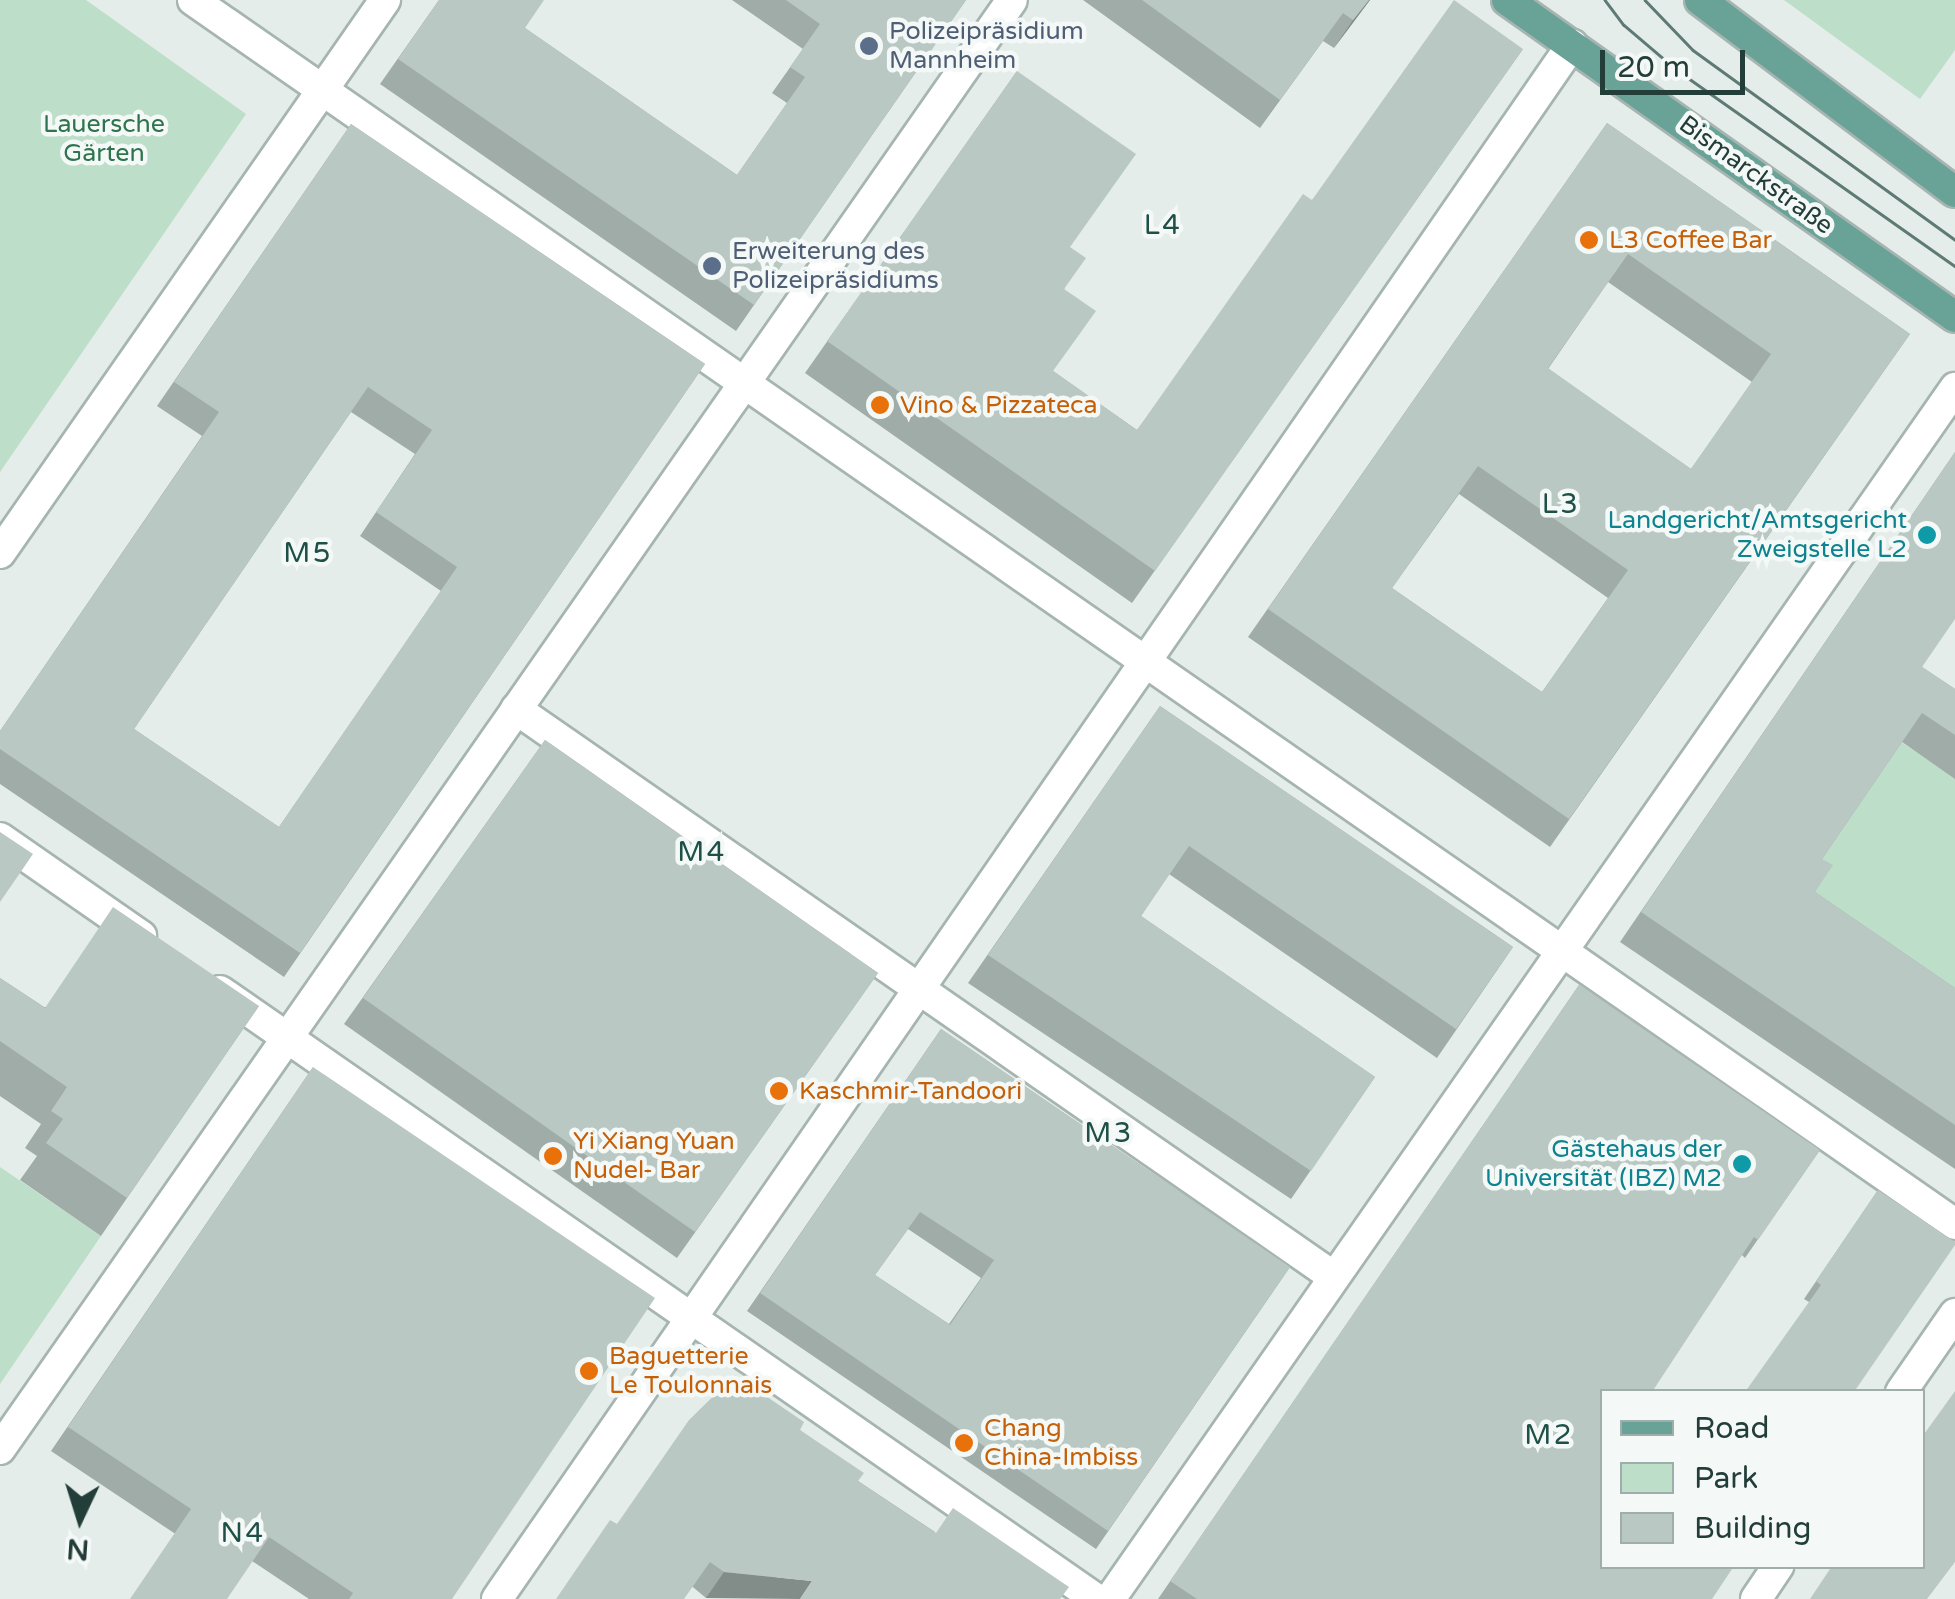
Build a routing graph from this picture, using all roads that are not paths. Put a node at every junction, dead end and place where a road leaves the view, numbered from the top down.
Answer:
1 (193, 0) edge
2 (386, 0) edge
3 (1012, 0) edge
4 (1507, 0) edge
5 (1700, 0) edge
6 (1572, 45) junction
7 (323, 90) junction
8 (1955, 192) edge
9 (1955, 317) edge
10 (744, 384) junction
11 (1955, 388) edge
12 (0, 552) edge
13 (1147, 662) junction
14 (516, 709) junction
15 (0, 838) edge
16 (160, 949) edge
17 (1562, 951) junction
18 (192, 971) edge
19 (919, 989) junction
20 (287, 1038) junction
21 (1955, 1224) edge
22 (1334, 1277) junction
23 (1955, 1314) edge
24 (690, 1318) junction
25 (1903, 1389) edge
26 (0, 1449) edge
27 (1776, 1569) edge
28 (497, 1599) edge
29 (1096, 1599) edge
30 (1110, 1599) edge
31 (1756, 1599) edge

1 - 7 street
2 - 7 street
3 - 10 street
4 - 6 main road, Bismarckstraße
5 - 8 main road
6 - 9 main road, Bismarckstraße
6 - 13 street
7 - 10 street
7 - 12 street
10 - 13 street
10 - 14 street
11 - 17 street
13 - 17 street
13 - 19 street
14 - 19 street
14 - 20 street
15 - 16 street
17 - 21 street
17 - 22 street
18 - 20 street
19 - 22 street
19 - 24 street
20 - 24 street
20 - 26 street
22 - 30 street
23 - 25 street
24 - 28 street
24 - 29 street
27 - 31 street

